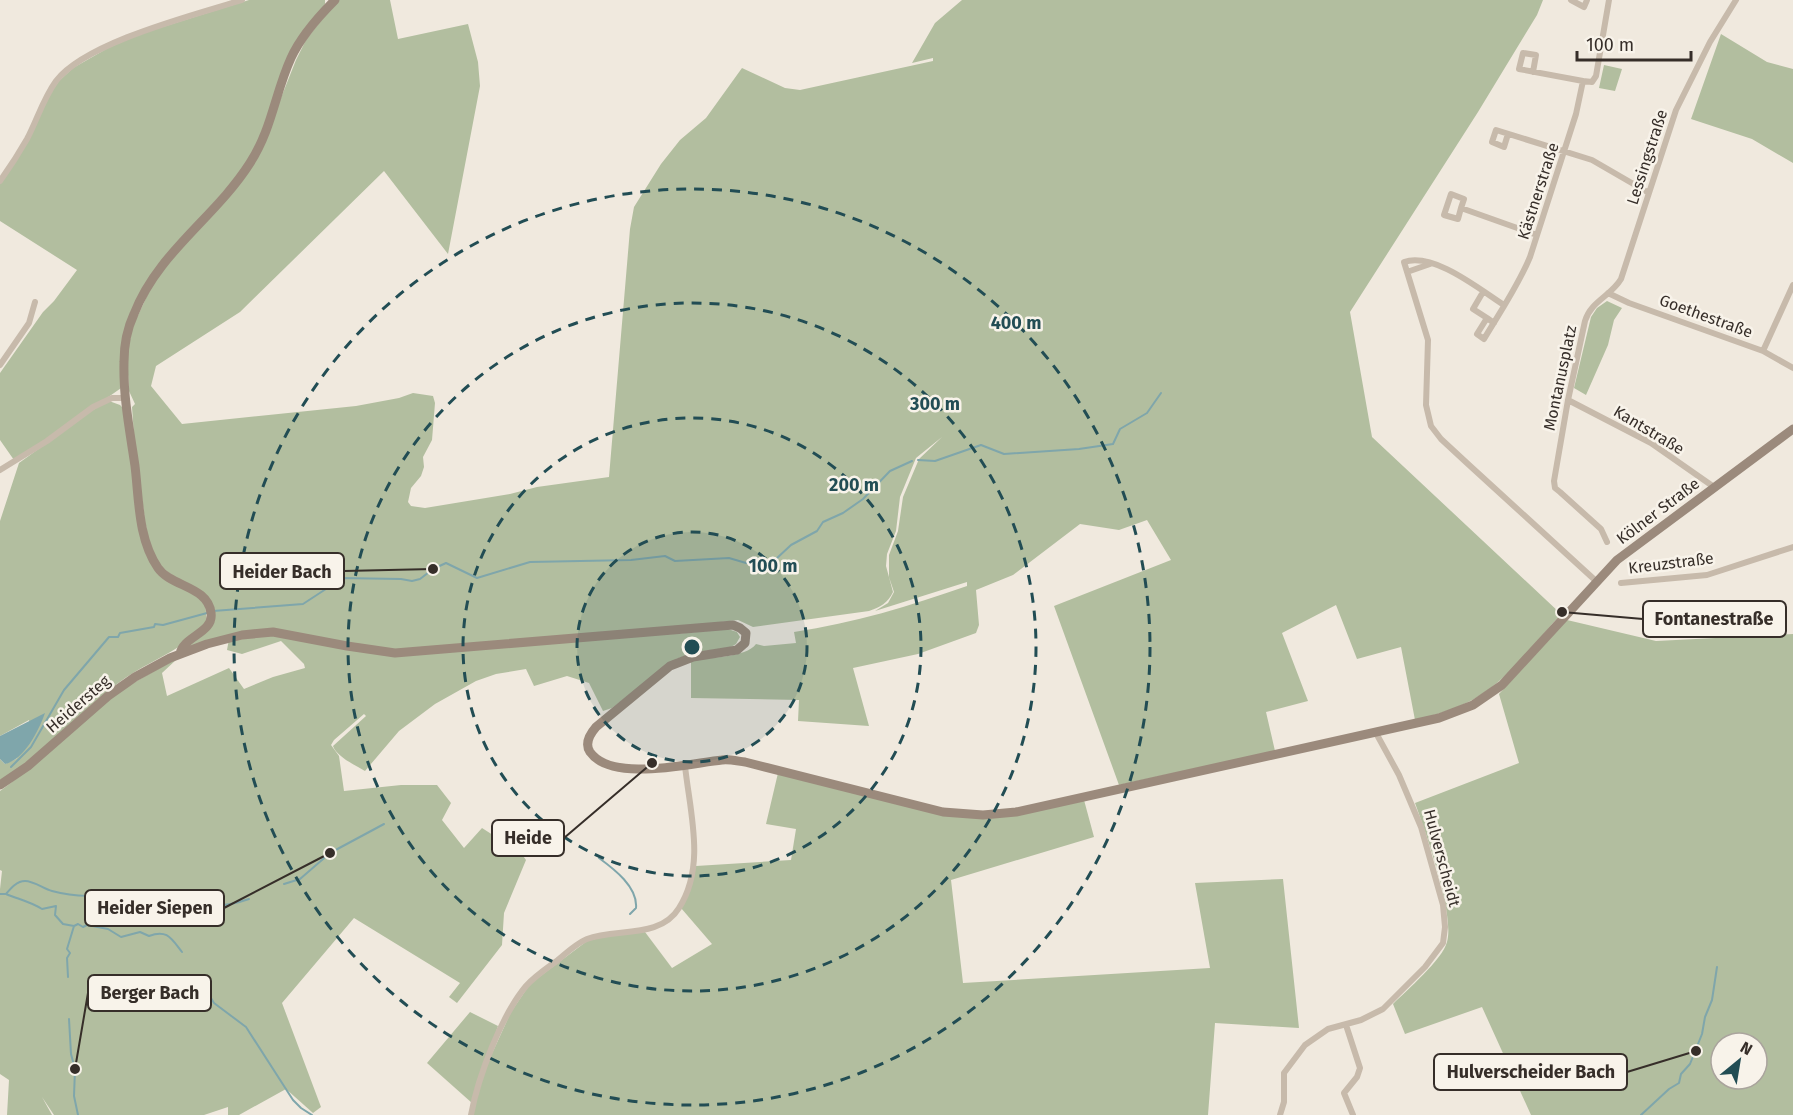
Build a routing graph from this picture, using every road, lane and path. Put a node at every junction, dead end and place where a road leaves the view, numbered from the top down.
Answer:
1 (243, 0) edge
2 (335, 0) edge
3 (1570, 0) edge
4 (1587, 0) edge
5 (1609, 0) edge
6 (1736, 0) edge
7 (1533, 72) dead end
8 (1583, 81) junction
9 (1508, 134) dead end
10 (1565, 152) junction
11 (0, 181) edge
12 (1649, 193) junction
13 (1461, 208) dead end
14 (1537, 235) junction
15 (1431, 264) junction
16 (1407, 272) junction
17 (1793, 285) edge
18 (1483, 292) junction
19 (1608, 293) junction
20 (36, 302) dead end
21 (1504, 305) junction
22 (1487, 318) junction
23 (1494, 323) junction
24 (1763, 351) junction
25 (0, 365) edge
26 (1793, 368) edge
27 (126, 398) junction
28 (1568, 400) junction
29 (1793, 429) edge
30 (0, 470) edge
31 (1714, 487) junction
32 (1607, 542) dead end
33 (1793, 547) edge
34 (1596, 581) junction
35 (1622, 583) dead end
36 (180, 654) junction
37 (661, 673) joint
38 (1376, 733) junction
39 (685, 766) junction
40 (0, 785) edge
41 (1346, 1025) junction
42 (471, 1115) edge
43 (1280, 1115) edge
44 (1353, 1115) edge

1 - 11 street
2 - 27 main road
3 - 4 street
5 - 8 street
6 - 12 street, Lessingstraße
7 - 8 street
8 - 10 street, Kästnerstraße
9 - 10 street
10 - 12 street
10 - 14 street, Kästnerstraße
12 - 19 street, Lessingstraße
13 - 14 street
14 - 21 street, Kästnerstraße
15 - 16 street
15 - 16 street
15 - 18 street
16 - 34 street
17 - 24 street
18 - 21 street
18 - 22 street
19 - 24 street, Goethestraße
19 - 28 street, Montanusplatz
20 - 25 street
21 - 23 street, Kästnerstraße
22 - 23 street
22 - 23 street
24 - 26 street, Goethestraße
27 - 30 street
27 - 36 main road
28 - 31 street, Kantstraße
28 - 32 street, Montanusplatz
29 - 31 main road, Kölner Straße
31 - 34 main road, Kölner Straße
33 - 35 street, Kreuzstraße
34 - 38 main road, Kölner Straße
36 - 37 main road, Heidersteg
36 - 40 main road, Heidersteg
37 - 39 main road, Kölner Straße
38 - 39 main road, Kölner Straße
38 - 41 street, Hulverscheidt
39 - 42 street
41 - 43 street, Hulverscheidt
41 - 44 street

